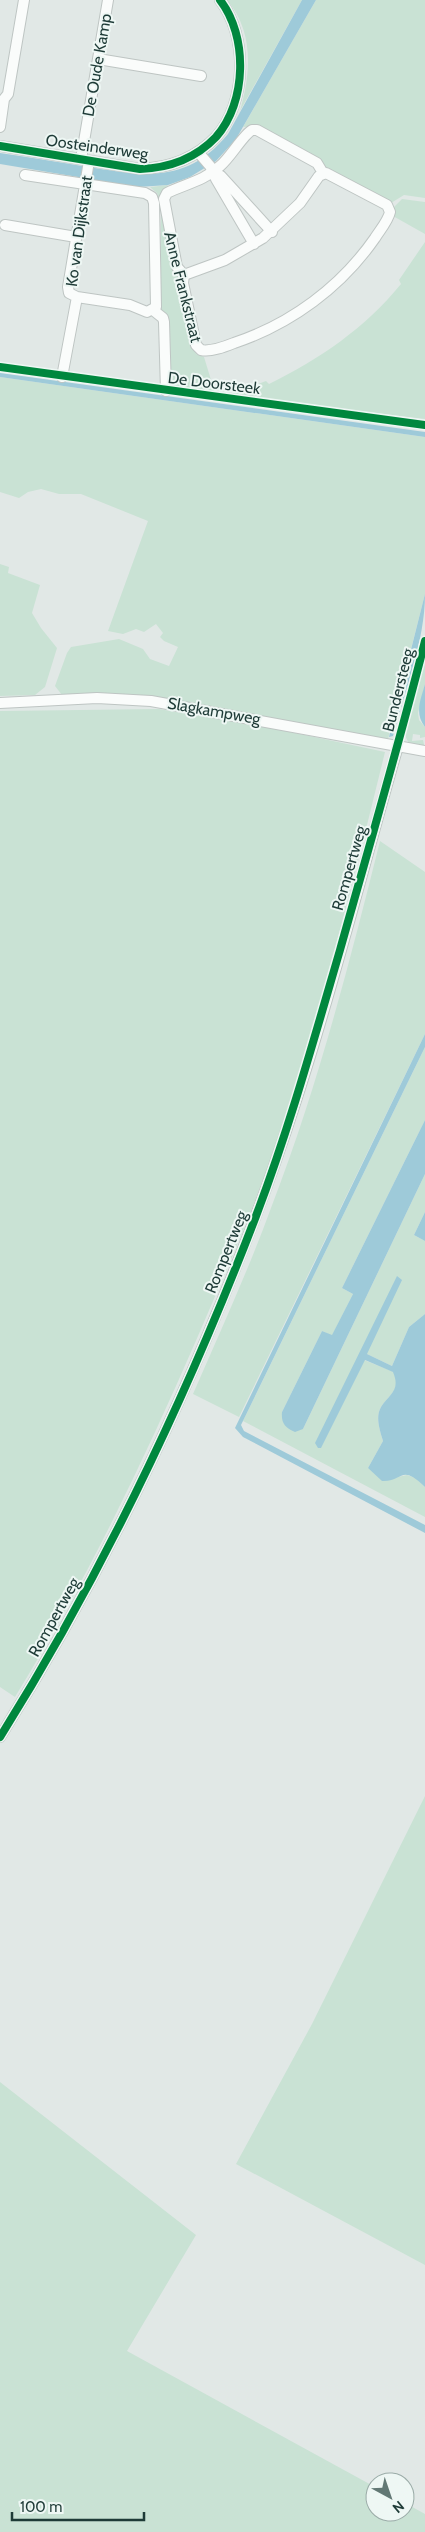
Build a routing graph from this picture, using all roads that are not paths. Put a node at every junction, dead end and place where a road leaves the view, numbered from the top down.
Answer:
1 (24, 0) edge
2 (108, 0) edge
3 (220, 0) edge
4 (98, 59) junction
5 (201, 76) dead end
6 (0, 128) edge
7 (0, 146) edge
8 (198, 152) junction
9 (86, 162) junction
10 (212, 169) junction
11 (323, 173) junction
12 (25, 175) dead end
13 (85, 183) junction
14 (5, 225) dead end
15 (272, 232) junction
16 (76, 237) junction
17 (254, 244) junction
18 (184, 275) junction
19 (77, 297) junction
20 (153, 310) junction
21 (62, 377) dead end
22 (166, 391) dead end
23 (0, 703) edge
24 (398, 746) junction
25 (425, 751) edge
26 (0, 1737) edge

1 - 6 street
2 - 4 street, De Oude Kamp
3 - 8 street, Oosteinderweg
4 - 5 street
4 - 9 street, De Oude Kamp
7 - 9 street, Oosteinderweg
8 - 9 street, Oosteinderweg
8 - 10 street
9 - 13 street, Ko van Dijkstraat
10 - 11 street
10 - 15 street
10 - 17 street
10 - 18 street, Anne Frankstraat
11 - 15 street
11 - 18 street, Anne Frankstraat
12 - 13 street
13 - 16 street, Ko van Dijkstraat
13 - 20 street
14 - 16 street
15 - 17 street
16 - 19 street, Ko van Dijkstraat
17 - 18 street
19 - 20 street
19 - 21 street
20 - 22 street
23 - 24 street, Slagkampweg
24 - 25 street, Slagkampweg
24 - 26 street, Rompertweg

